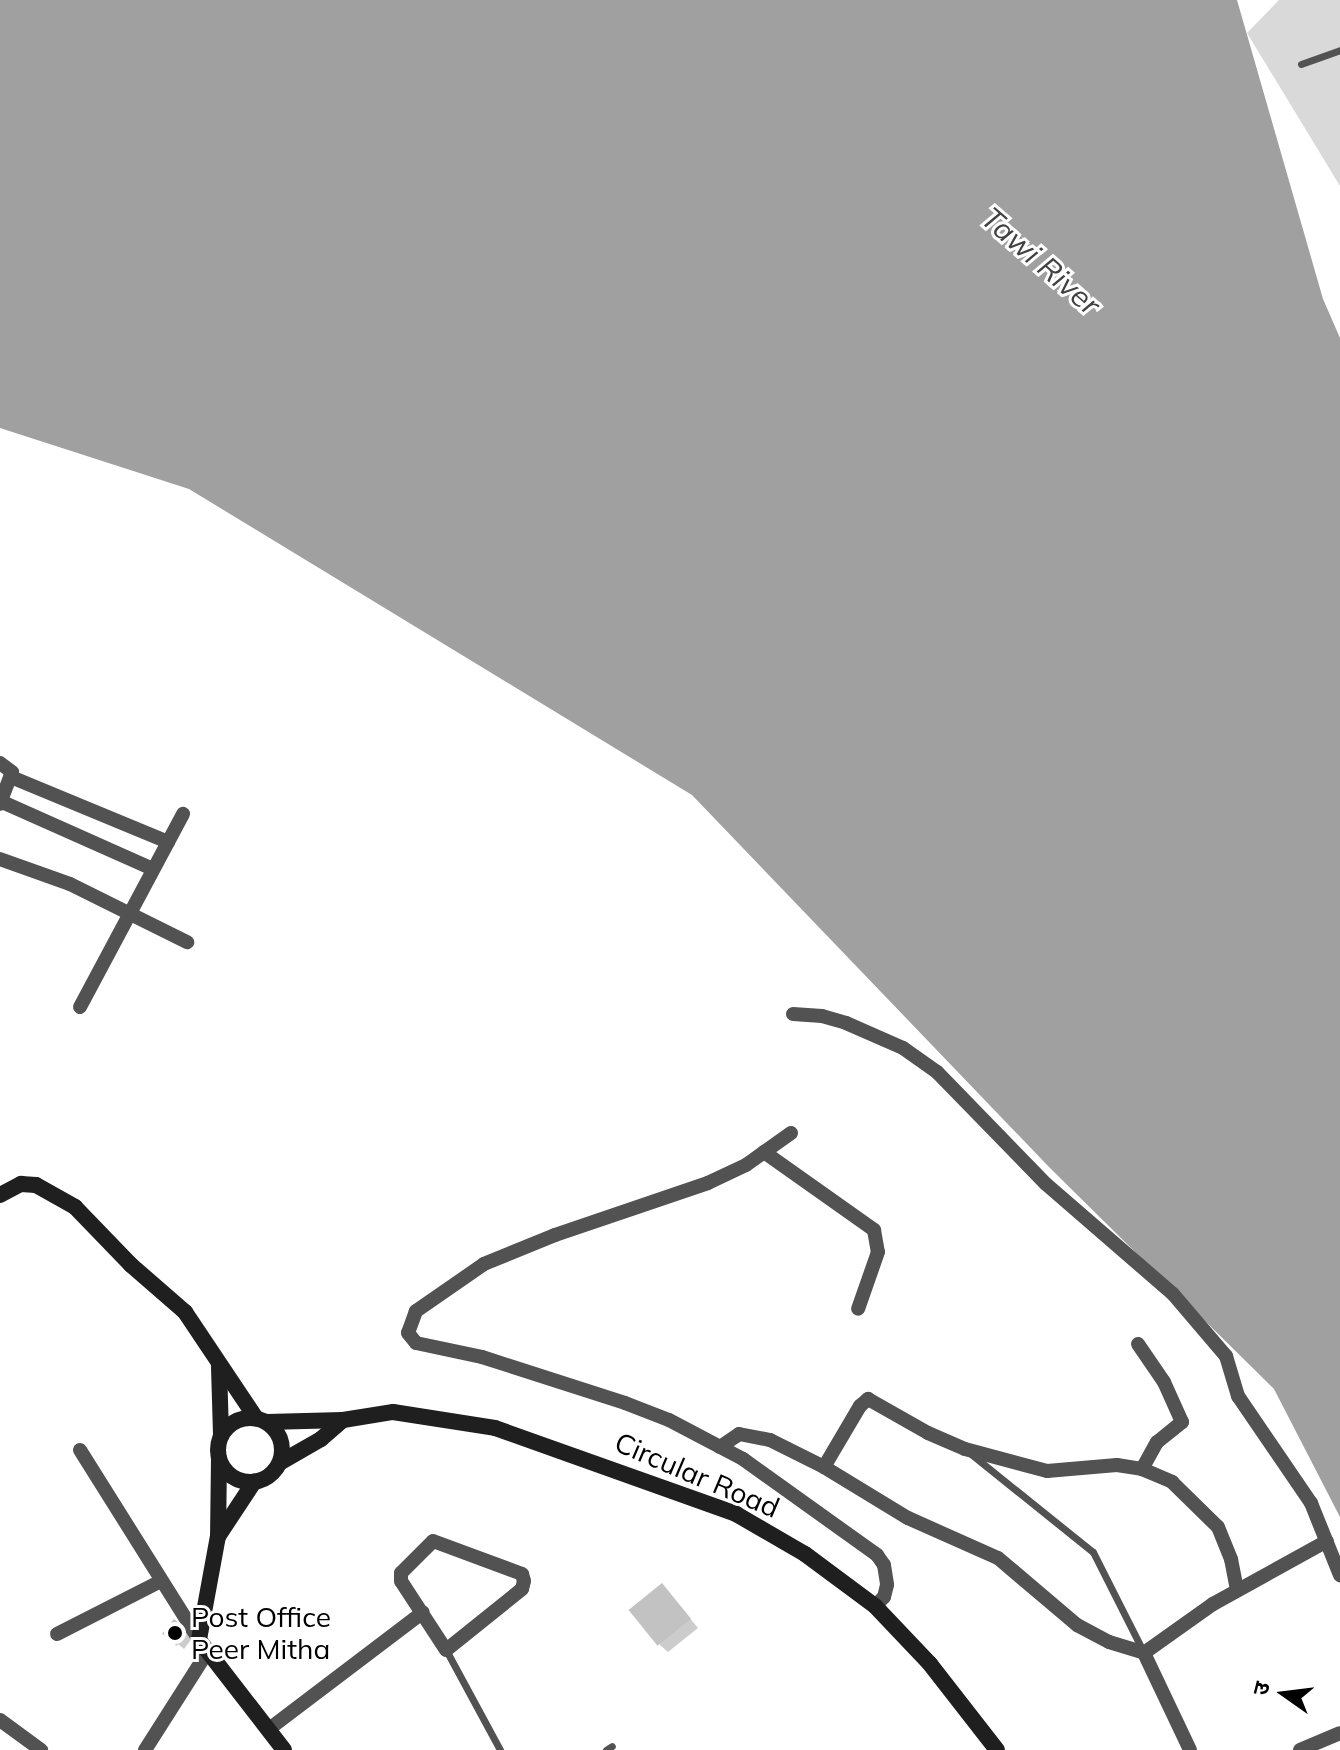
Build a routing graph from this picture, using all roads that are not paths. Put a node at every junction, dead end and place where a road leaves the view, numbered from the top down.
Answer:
1 (1340, 50) edge
2 (1301, 64) dead end
3 (0, 763) edge
4 (11, 777) junction
5 (0, 802) edge
6 (183, 814) dead end
7 (168, 842) junction
8 (0, 859) edge
9 (153, 869) junction
10 (129, 914) junction
11 (187, 942) dead end
12 (80, 1007) dead end
13 (793, 1014) dead end
14 (791, 1133) dead end
15 (764, 1152) junction
16 (0, 1195) edge
17 (858, 1309) dead end
18 (1138, 1344) dead end
19 (218, 1362) junction
20 (262, 1420) junction
21 (343, 1420) junction
22 (221, 1436) junction
23 (720, 1447) junction
24 (965, 1449) junction
25 (80, 1450) dead end
26 (219, 1458) junction
27 (281, 1462) junction
28 (824, 1467) junction
29 (1142, 1469) junction
30 (254, 1482) junction
31 (218, 1536) junction
32 (1327, 1541) junction
33 (1340, 1575) edge
34 (161, 1581) junction
35 (1237, 1590) junction
36 (875, 1606) junction
37 (423, 1612) junction
38 (57, 1634) dead end
39 (204, 1646) junction
40 (446, 1650) junction
41 (1144, 1653) junction
42 (0, 1720) edge
43 (269, 1729) junction
44 (1340, 1733) edge
45 (41, 1750) edge
46 (145, 1750) edge
47 (284, 1750) edge
48 (500, 1750) edge
49 (997, 1750) edge
50 (1190, 1750) edge
51 (1300, 1750) edge

1 - 2 lane
3 - 4 street
4 - 5 street
4 - 7 street
5 - 9 street
6 - 7 street
7 - 9 street
8 - 10 street
9 - 10 street
10 - 11 street
10 - 12 street
13 - 32 street
14 - 15 street
15 - 17 street
15 - 23 street
16 - 19 main road
18 - 29 street
19 - 20 main road
19 - 22 main road
20 - 21 main road, Circular Road
20 - 22 main road
20 - 27 main road
21 - 27 main road
21 - 36 main road, Circular Road
22 - 26 main road
23 - 28 street
23 - 36 street
24 - 28 street
24 - 29 street
24 - 41 lane
25 - 34 street
26 - 30 main road
26 - 31 main road
27 - 30 main road
28 - 41 street
29 - 35 street
30 - 31 main road
31 - 39 main road
32 - 33 street
32 - 35 street
34 - 38 street
34 - 39 street
35 - 41 street
36 - 49 main road, Circular Road
37 - 40 street
37 - 40 street
37 - 43 street
39 - 43 main road
39 - 46 street
40 - 48 lane
41 - 50 street
42 - 45 street
43 - 47 main road
44 - 51 street

